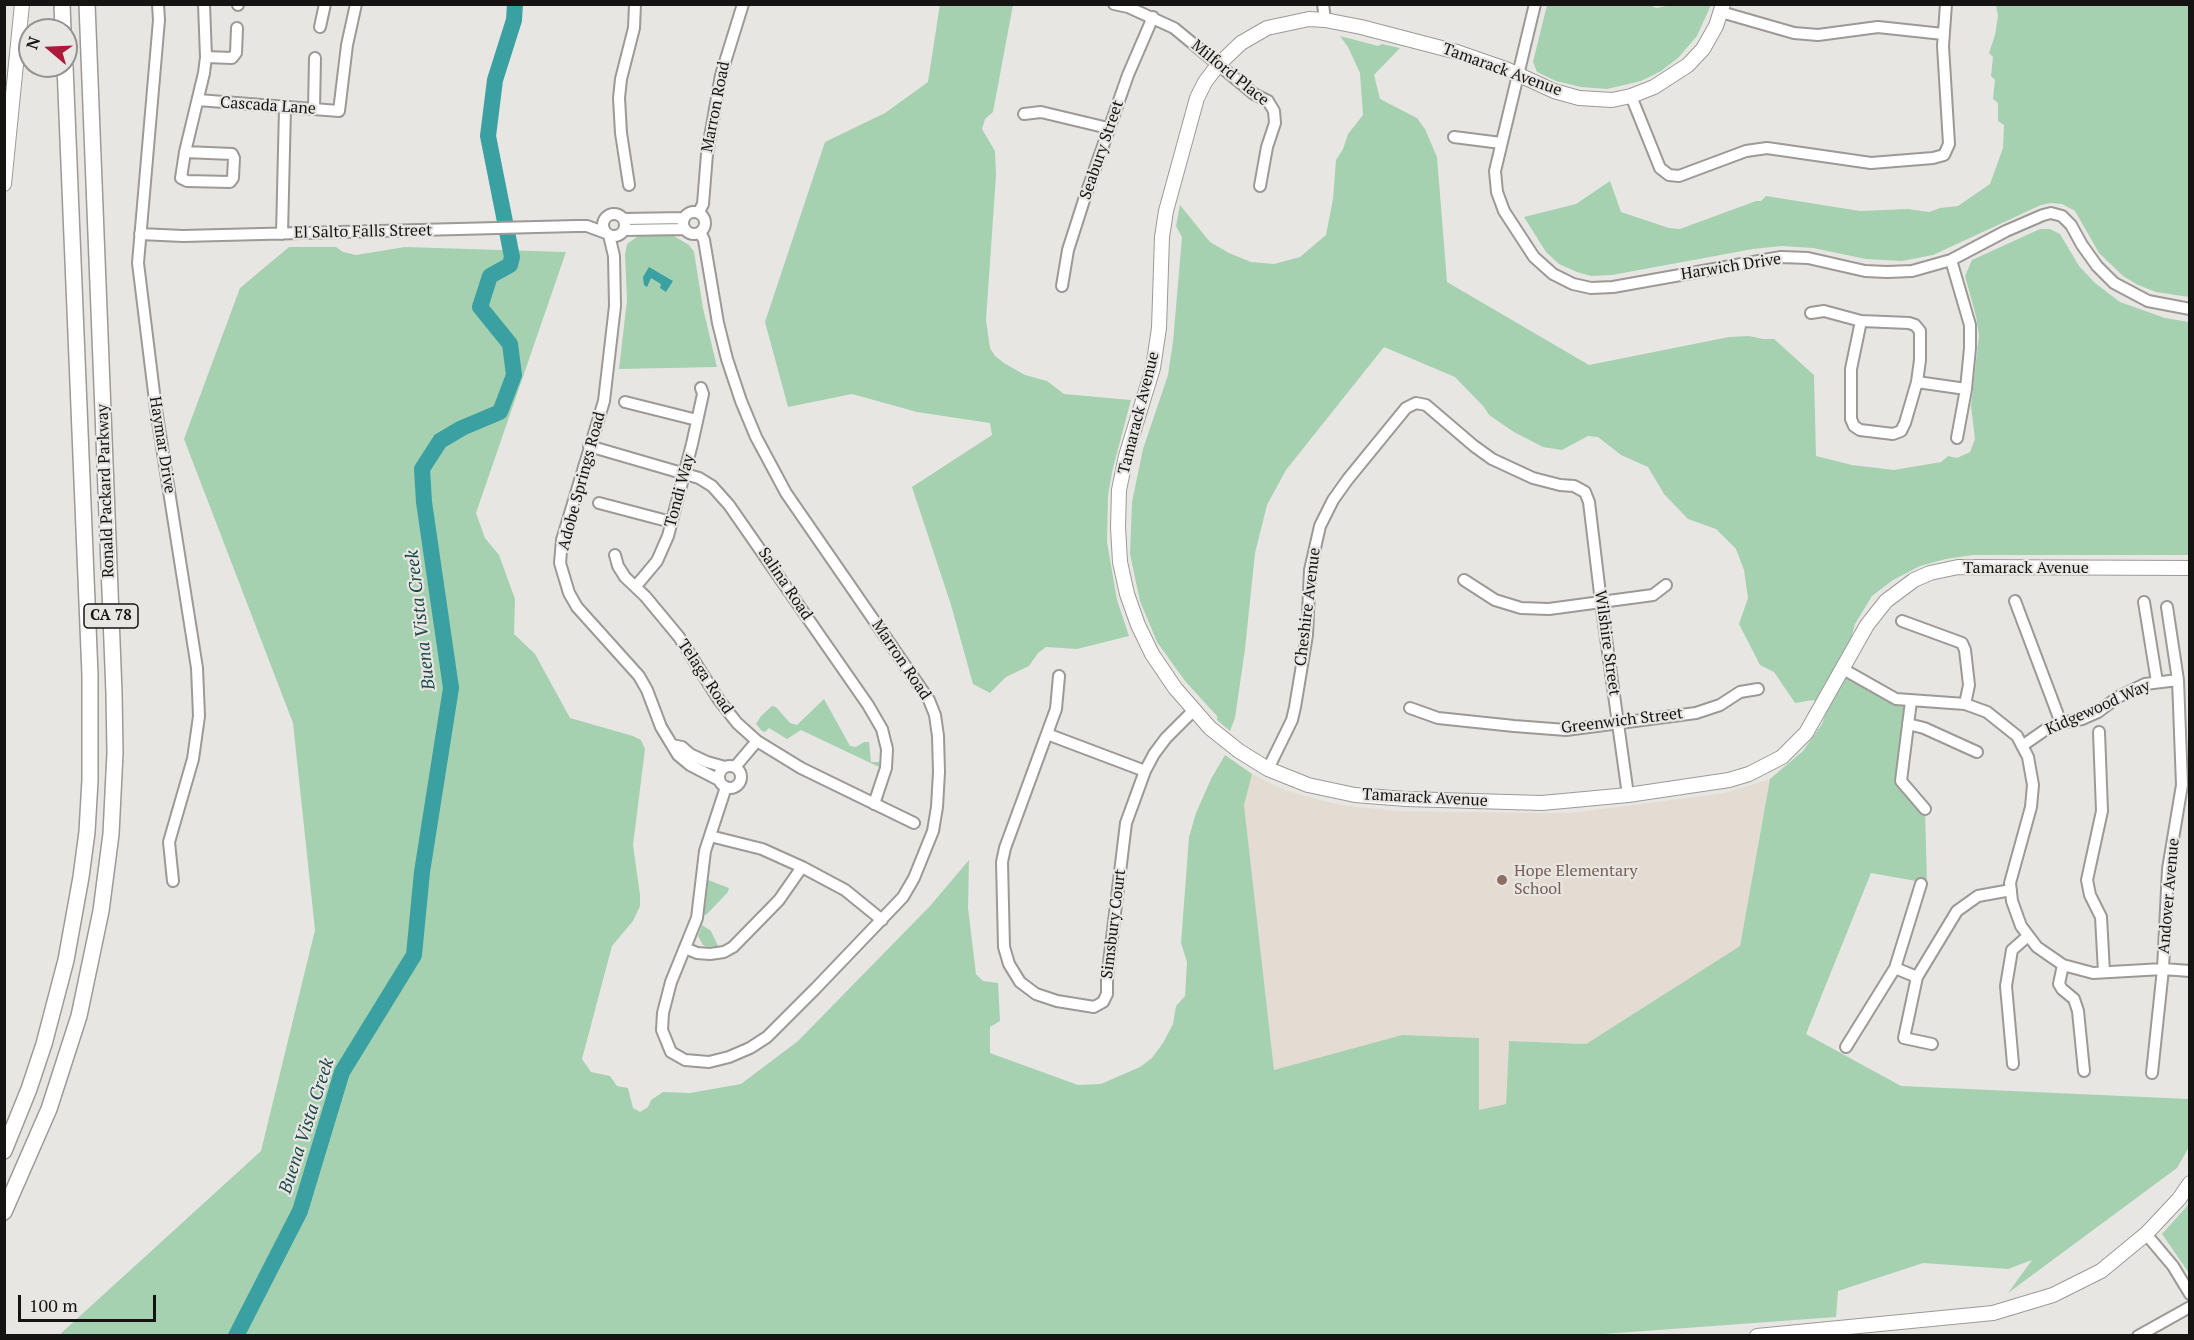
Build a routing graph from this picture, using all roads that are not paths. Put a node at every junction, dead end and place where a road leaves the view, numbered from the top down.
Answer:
1 (22, 4) edge
2 (87, 4) edge
3 (158, 4) edge
4 (204, 4) edge
5 (325, 4) edge
6 (356, 4) edge
7 (635, 4) edge
8 (743, 4) edge
9 (1114, 4) edge
10 (1323, 4) edge
11 (1535, 4) edge
12 (1946, 4) edge
13 (1722, 8) edge
14 (1153, 17) junction
15 (1325, 20) junction
16 (320, 27) dead end
17 (237, 28) dead end
18 (1943, 34) junction
19 (206, 57) junction
20 (315, 58) dead end
21 (1218, 65) junction
22 (65, 78) edge
23 (1517, 82) junction
24 (1631, 96) junction
25 (198, 100) junction
26 (285, 108) junction
27 (314, 109) junction
28 (1024, 114) dead end
29 (1108, 128) junction
30 (1454, 137) dead end
31 (1501, 143) junction
32 (185, 152) junction
33 (4, 184) edge
34 (629, 185) dead end
35 (1260, 186) dead end
36 (699, 212) junction
37 (604, 219) junction
38 (684, 223) junction
39 (581, 226) junction
40 (616, 230) junction
41 (700, 232) junction
42 (140, 234) junction
43 (282, 234) junction
44 (1951, 260) junction
45 (1062, 286) dead end
46 (2190, 309) edge
47 (1811, 313) dead end
48 (1861, 321) junction
49 (1917, 382) junction
50 (701, 388) dead end
51 (1966, 389) junction
52 (625, 402) dead end
53 (697, 420) junction
54 (1957, 438) dead end
55 (590, 446) junction
56 (686, 473) junction
57 (1585, 492) joint
58 (599, 502) dead end
59 (671, 522) junction
60 (615, 555) dead end
61 (2190, 568) edge
62 (1464, 580) dead end
63 (1666, 585) dead end
64 (636, 586) junction
65 (2015, 601) dead end
66 (2144, 602) dead end
67 (1601, 603) junction
68 (2168, 607) dead end
69 (1902, 621) dead end
70 (2174, 650) junction
71 (2152, 654) junction
72 (1843, 669) junction
73 (1059, 676) dead end
74 (2178, 680) junction
75 (2157, 682) junction
76 (1758, 689) dead end
77 (1911, 700) junction
78 (1965, 704) junction
79 (1410, 708) dead end
80 (1194, 710) junction
81 (1618, 722) junction
82 (2061, 723) junction
83 (1908, 724) junction
84 (2099, 732) dead end
85 (1047, 735) junction
86 (757, 741) junction
87 (672, 744) junction
88 (2022, 746) junction
89 (1977, 752) dead end
90 (730, 767) junction
91 (1268, 769) junction
92 (1145, 771) junction
93 (722, 784) junction
94 (1628, 795) junction
95 (874, 804) junction
96 (1925, 809) dead end
97 (914, 823) dead end
98 (710, 836) junction
99 (802, 867) junction
100 (173, 880) dead end
101 (1921, 884) dead end
102 (2011, 890) junction
103 (882, 920) junction
104 (2028, 936) junction
105 (685, 948) junction
106 (2064, 965) junction
107 (1895, 968) junction
108 (2163, 969) junction
109 (2104, 972) junction
110 (2190, 972) edge
111 (1917, 977) junction
112 (1932, 1044) dead end
113 (1846, 1047) dead end
114 (2013, 1064) dead end
115 (2084, 1071) dead end
116 (2152, 1072) dead end
117 (4, 1151) edge
118 (2190, 1183) edge
119 (4, 1212) edge
120 (2146, 1234) junction
121 (2190, 1294) edge
122 (2190, 1306) edge
123 (1757, 1335) edge
124 (2138, 1335) edge

1 - 33 main road
2 - 119 highway, Ronald Packard Parkway / CA 78
3 - 42 street, Haymar Drive
4 - 19 street
5 - 16 street
6 - 27 street, Cascada Lane
7 - 34 street
8 - 36 street, Marron Road
9 - 14 street, Milford Place
10 - 15 street
11 - 23 street, Harwich Drive
12 - 18 street
13 - 18 street
13 - 24 main road, Tamarack Avenue
14 - 21 street, Milford Place
14 - 29 street, Seabury Street
15 - 21 main road, Tamarack Avenue
15 - 23 main road, Tamarack Avenue
17 - 19 street
18 - 24 street
19 - 25 street
20 - 27 street
21 - 35 street, Milford Place
21 - 80 main road, Tamarack Avenue
22 - 117 highway, Ronald Packard Parkway / CA 78
23 - 24 main road, Tamarack Avenue
23 - 31 street, Harwich Drive
25 - 26 street, Cascada Lane
25 - 32 street
26 - 27 street, Cascada Lane
26 - 43 street
28 - 29 street
29 - 45 street, Seabury Street
30 - 31 street
31 - 44 street, Harwich Drive
32 - 32 street
36 - 38 street
36 - 41 street
37 - 39 street, El Salto Falls Street
37 - 40 street
37 - 40 street
38 - 40 street, El Salto Falls Street
38 - 41 street
39 - 40 street, El Salto Falls Street
39 - 43 street, El Salto Falls Street
40 - 55 street, Adobe Springs Road
41 - 103 street, Marron Road
42 - 43 street, El Salto Falls Street
42 - 100 street, Haymar Drive
44 - 46 street, Harwich Drive
44 - 51 street
47 - 48 street
48 - 49 street
48 - 49 street
49 - 51 street
50 - 53 street, Tondi Way
51 - 54 street
52 - 53 street
53 - 56 street, Tondi Way
55 - 56 street, Salina Road
55 - 87 street, Adobe Springs Road
56 - 59 street, Tondi Way
56 - 95 street, Salina Road
57 - 67 street, Wilshire Street
57 - 91 street, Cheshire Avenue
58 - 59 street
59 - 64 street, Tondi Way
60 - 64 street, Telaga Road
61 - 72 main road, Tamarack Avenue
62 - 67 street
63 - 67 street
64 - 86 street, Telaga Road
65 - 82 street
66 - 71 street
67 - 81 street, Wilshire Street
68 - 70 street, Andover Avenue
69 - 78 street
70 - 71 street
70 - 74 street, Andover Avenue
71 - 75 street
72 - 77 street
72 - 94 main road, Tamarack Avenue
73 - 85 street, Simsbury Court
74 - 75 street, Kidgewood Way
74 - 108 street, Andover Avenue
75 - 82 street, Kidgewood Way
76 - 81 street, Greenwich Street
77 - 78 street
77 - 83 street
78 - 88 street
79 - 81 street, Greenwich Street
80 - 91 main road, Tamarack Avenue
80 - 92 street, Simsbury Court
81 - 94 street, Wilshire Street
82 - 88 street, Kidgewood Way
83 - 89 street
83 - 96 street
84 - 109 street
85 - 92 street
85 - 92 street, Simsbury Court
86 - 90 street
86 - 95 street, Telaga Road
87 - 90 street
87 - 93 street, Adobe Springs Road
88 - 102 street
90 - 93 street
90 - 93 street
91 - 94 main road, Tamarack Avenue
93 - 98 street
95 - 97 street, Telaga Road
98 - 99 street
98 - 105 street
99 - 103 street
99 - 105 street
101 - 107 street
102 - 104 street
102 - 111 street
103 - 105 street, Marron Road
104 - 106 street
104 - 114 street
106 - 109 street
106 - 115 street
107 - 111 street
107 - 113 street
108 - 109 street
108 - 110 street
108 - 116 street, Andover Avenue
111 - 112 street
118 - 120 main road
120 - 121 street
120 - 123 main road
122 - 124 street

